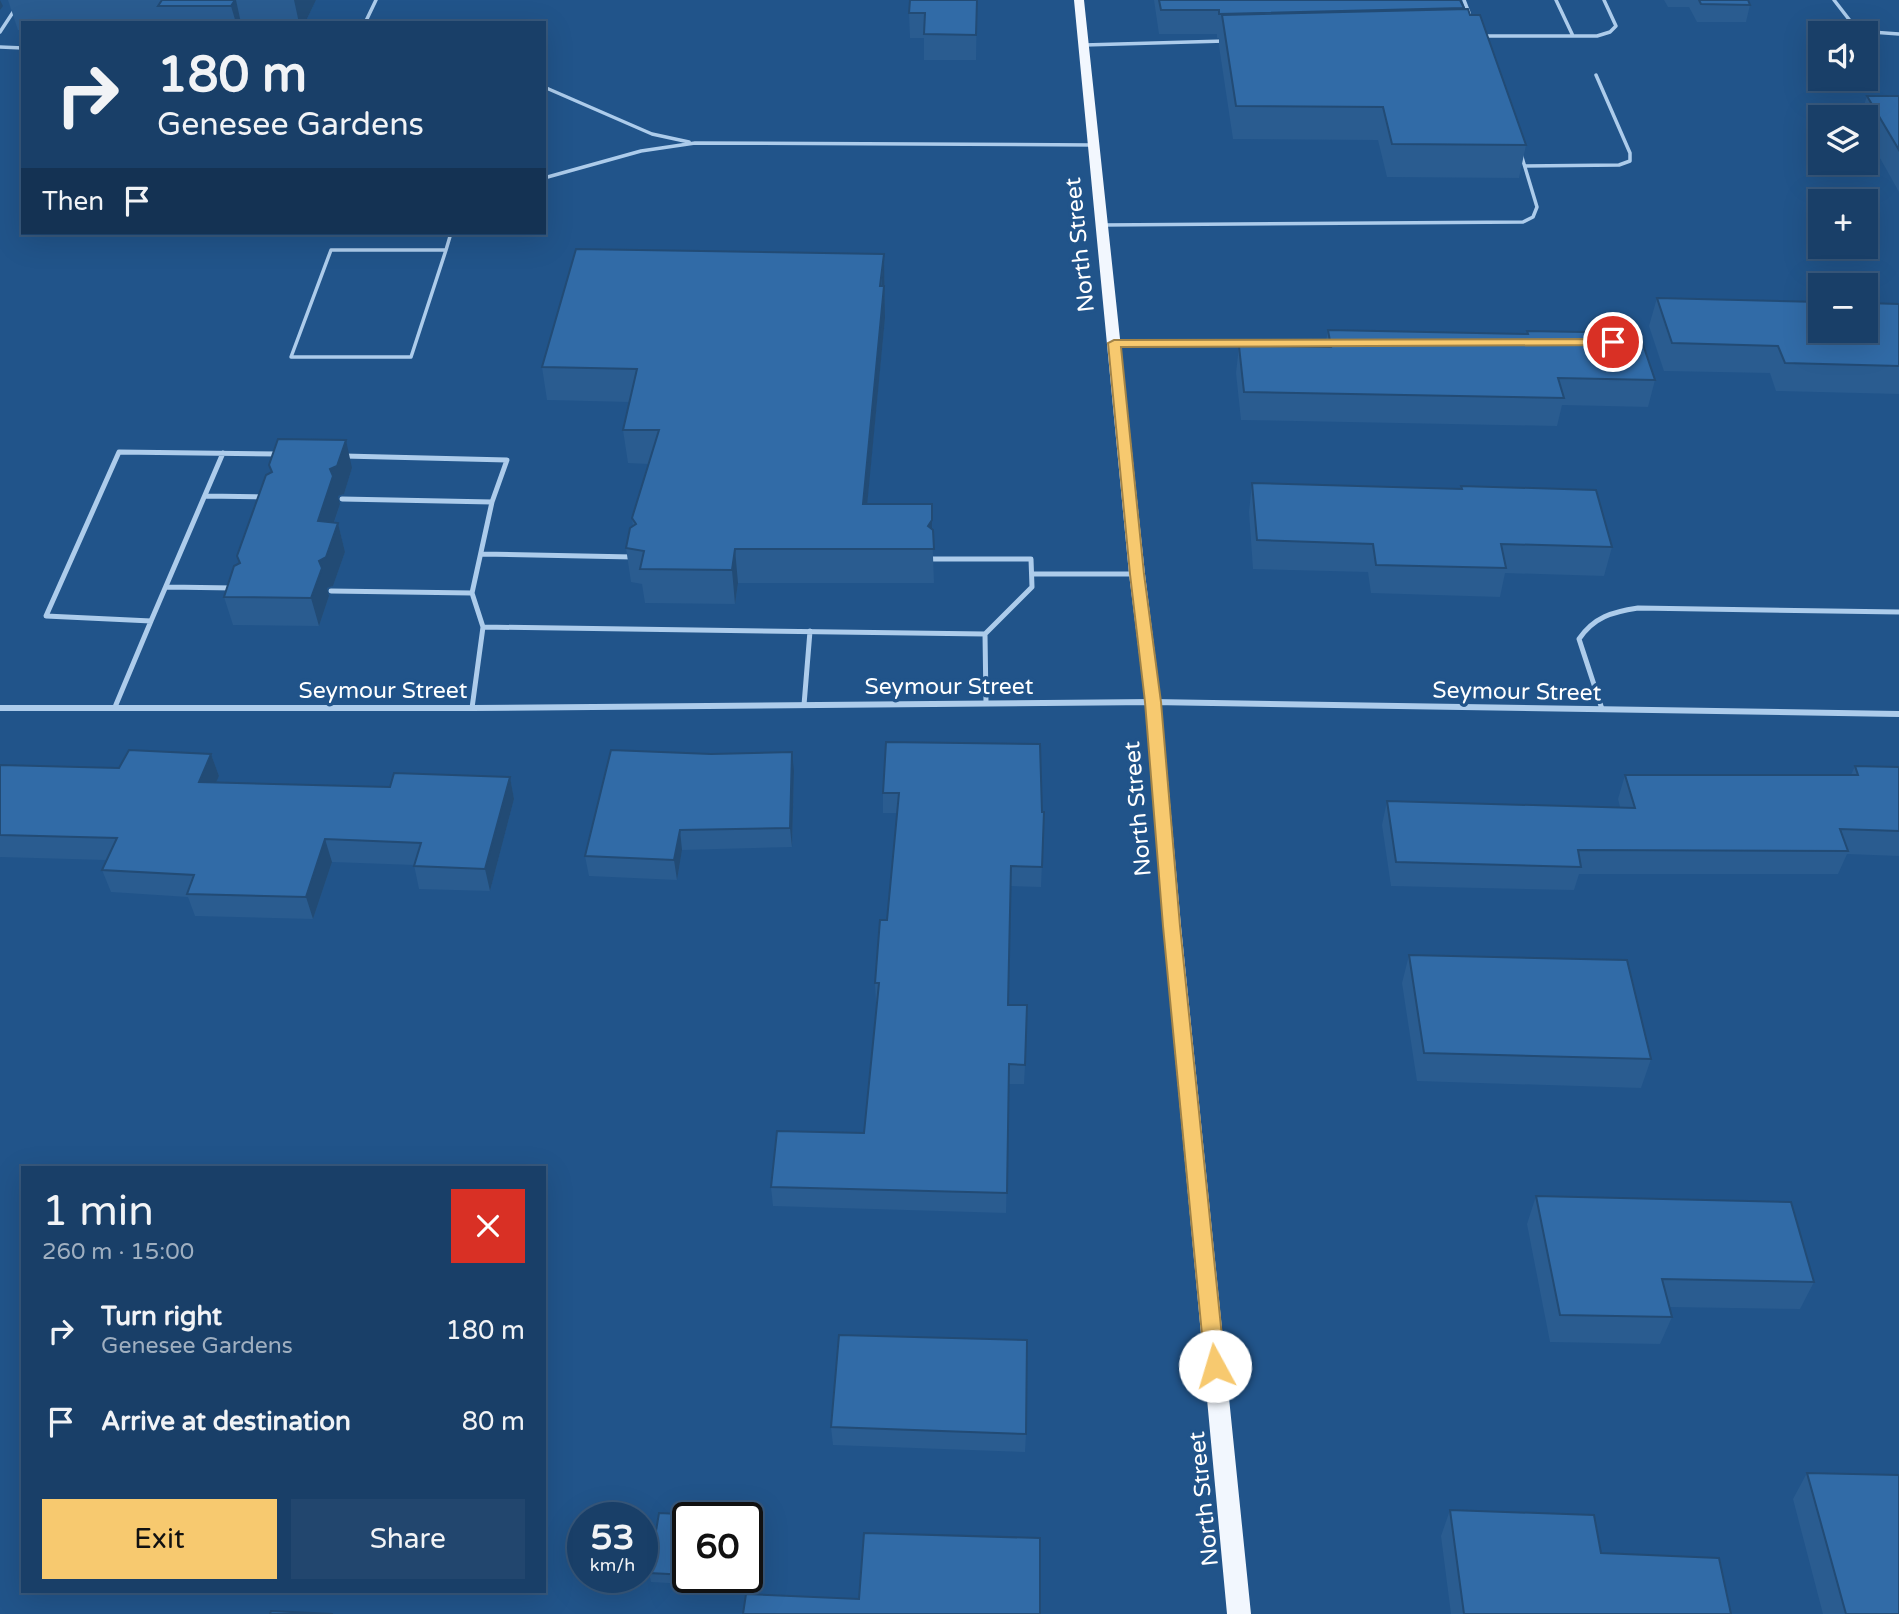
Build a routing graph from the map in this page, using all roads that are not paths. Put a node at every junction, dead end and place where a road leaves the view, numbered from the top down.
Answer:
1 (21, 0) edge
2 (376, 0) edge
3 (1079, 0) edge
4 (1464, 0) edge
5 (1556, 0) edge
6 (1604, 0) edge
7 (1834, 0) edge
8 (366, 21) edge
9 (1473, 24) edge
10 (0, 32) edge
11 (1899, 34) edge
12 (1477, 36) edge
13 (1573, 36) junction
14 (1233, 41) edge
15 (1083, 45) junction
16 (0, 47) edge
17 (21, 48) edge
18 (1596, 75) dead end
19 (546, 88) edge
20 (695, 143) junction
21 (1094, 145) junction
22 (1520, 153) edge
23 (1525, 166) junction
24 (546, 177) edge
25 (1102, 225) junction
26 (450, 235) edge
27 (446, 250) junction
28 (1114, 343) junction
29 (1336, 343) edge
30 (223, 453) junction
31 (290, 455) edge
32 (331, 456) edge
33 (205, 496) junction
34 (275, 498) edge
35 (342, 499) dead end
36 (492, 502) junction
37 (482, 554) junction
38 (635, 557) edge
39 (933, 559) edge
40 (1032, 574) junction
41 (1137, 574) junction
42 (167, 587) junction
43 (244, 589) edge
44 (331, 590) dead end
45 (472, 593) junction
46 (1899, 612) edge
47 (151, 621) junction
48 (483, 627) junction
49 (810, 631) junction
50 (985, 634) junction
51 (1153, 702) junction
52 (986, 703) junction
53 (804, 705) junction
54 (115, 707) junction
55 (0, 708) edge
56 (472, 708) junction
57 (1602, 709) junction
58 (1899, 714) edge
59 (1239, 1614) edge

1 - 10 lane
2 - 8 lane
3 - 15 main road, North Street
4 - 9 lane
5 - 13 lane
6 - 13 lane
7 - 11 lane
12 - 13 lane
14 - 15 lane
15 - 21 main road, North Street
16 - 17 lane
18 - 23 lane
19 - 20 lane
20 - 21 lane
20 - 24 lane
21 - 25 main road, North Street
22 - 23 lane
23 - 25 lane
25 - 28 main road, North Street
26 - 27 lane
27 - 27 lane
28 - 29 lane
28 - 41 main road, North Street
30 - 31 lane
30 - 33 lane
30 - 47 lane
32 - 36 lane
33 - 34 lane
33 - 42 lane
35 - 36 lane
36 - 37 lane
37 - 38 lane
37 - 45 lane
39 - 40 lane
40 - 41 lane
40 - 50 lane
41 - 51 main road, North Street
42 - 43 lane
42 - 47 lane
44 - 45 lane
45 - 48 lane
46 - 57 lane
47 - 54 lane
48 - 49 lane
48 - 56 lane
49 - 50 lane
49 - 53 lane
50 - 52 lane
51 - 52 street, Seymour Street
51 - 57 street, Seymour Street
51 - 59 main road, North Street
52 - 53 street, Seymour Street
53 - 56 street, Seymour Street
54 - 55 street, Seymour Street
54 - 56 street, Seymour Street
57 - 58 street, Seymour Street

